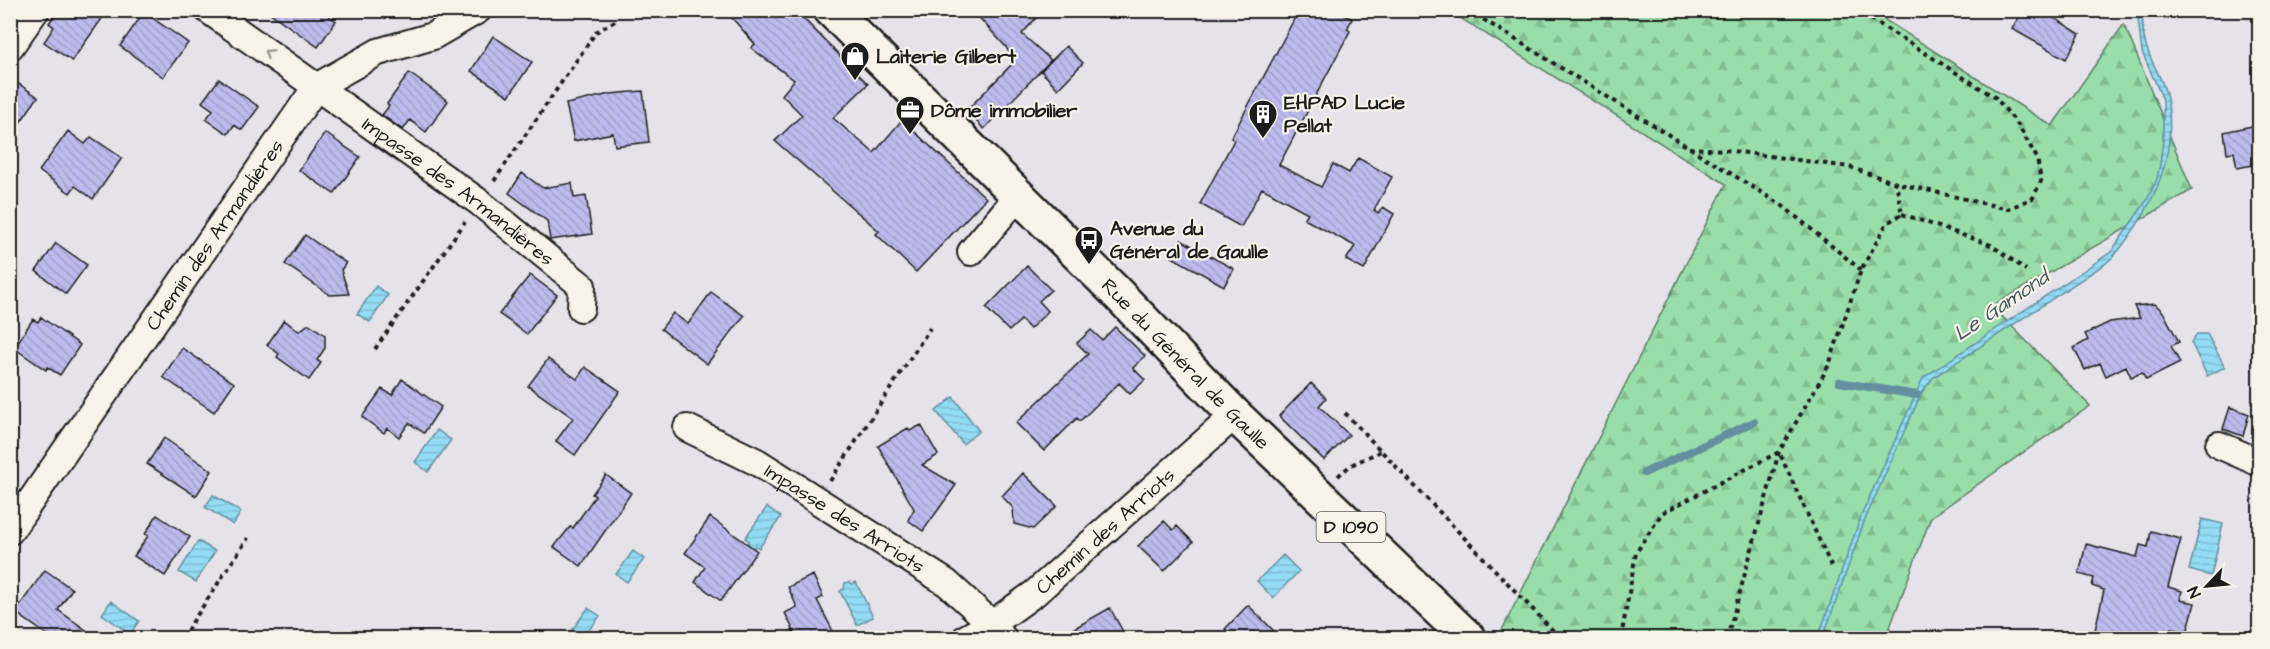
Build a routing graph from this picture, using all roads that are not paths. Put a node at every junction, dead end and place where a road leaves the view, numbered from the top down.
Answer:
1 (36, 10) edge
2 (208, 10) edge
3 (478, 10) edge
4 (831, 10) edge
5 (10, 47) edge
6 (316, 87) junction
7 (1018, 196) junction
8 (971, 252) dead end
9 (581, 308) dead end
10 (1235, 415) junction
11 (687, 428) dead end
12 (2219, 445) dead end
13 (2259, 463) edge
14 (10, 531) edge
15 (998, 631) edge
16 (966, 639) edge
17 (1468, 639) edge

1 - 5 street
6 -> 2 street
3 - 6 street, Chemin des Armandières
4 - 7 main road, Rue du Général de Gaulle / D 1090
6 - 9 street, Impasse des Armandières
6 - 14 street, Chemin des Armandières
7 - 8 street
7 - 10 main road, Rue du Général de Gaulle / D 1090
10 - 15 street, Chemin des Arriots
10 - 17 main road, Rue du Général de Gaulle / D 1090
11 - 15 street, Impasse des Arriots
12 - 13 street
15 - 16 street, Chemin des Arriots

